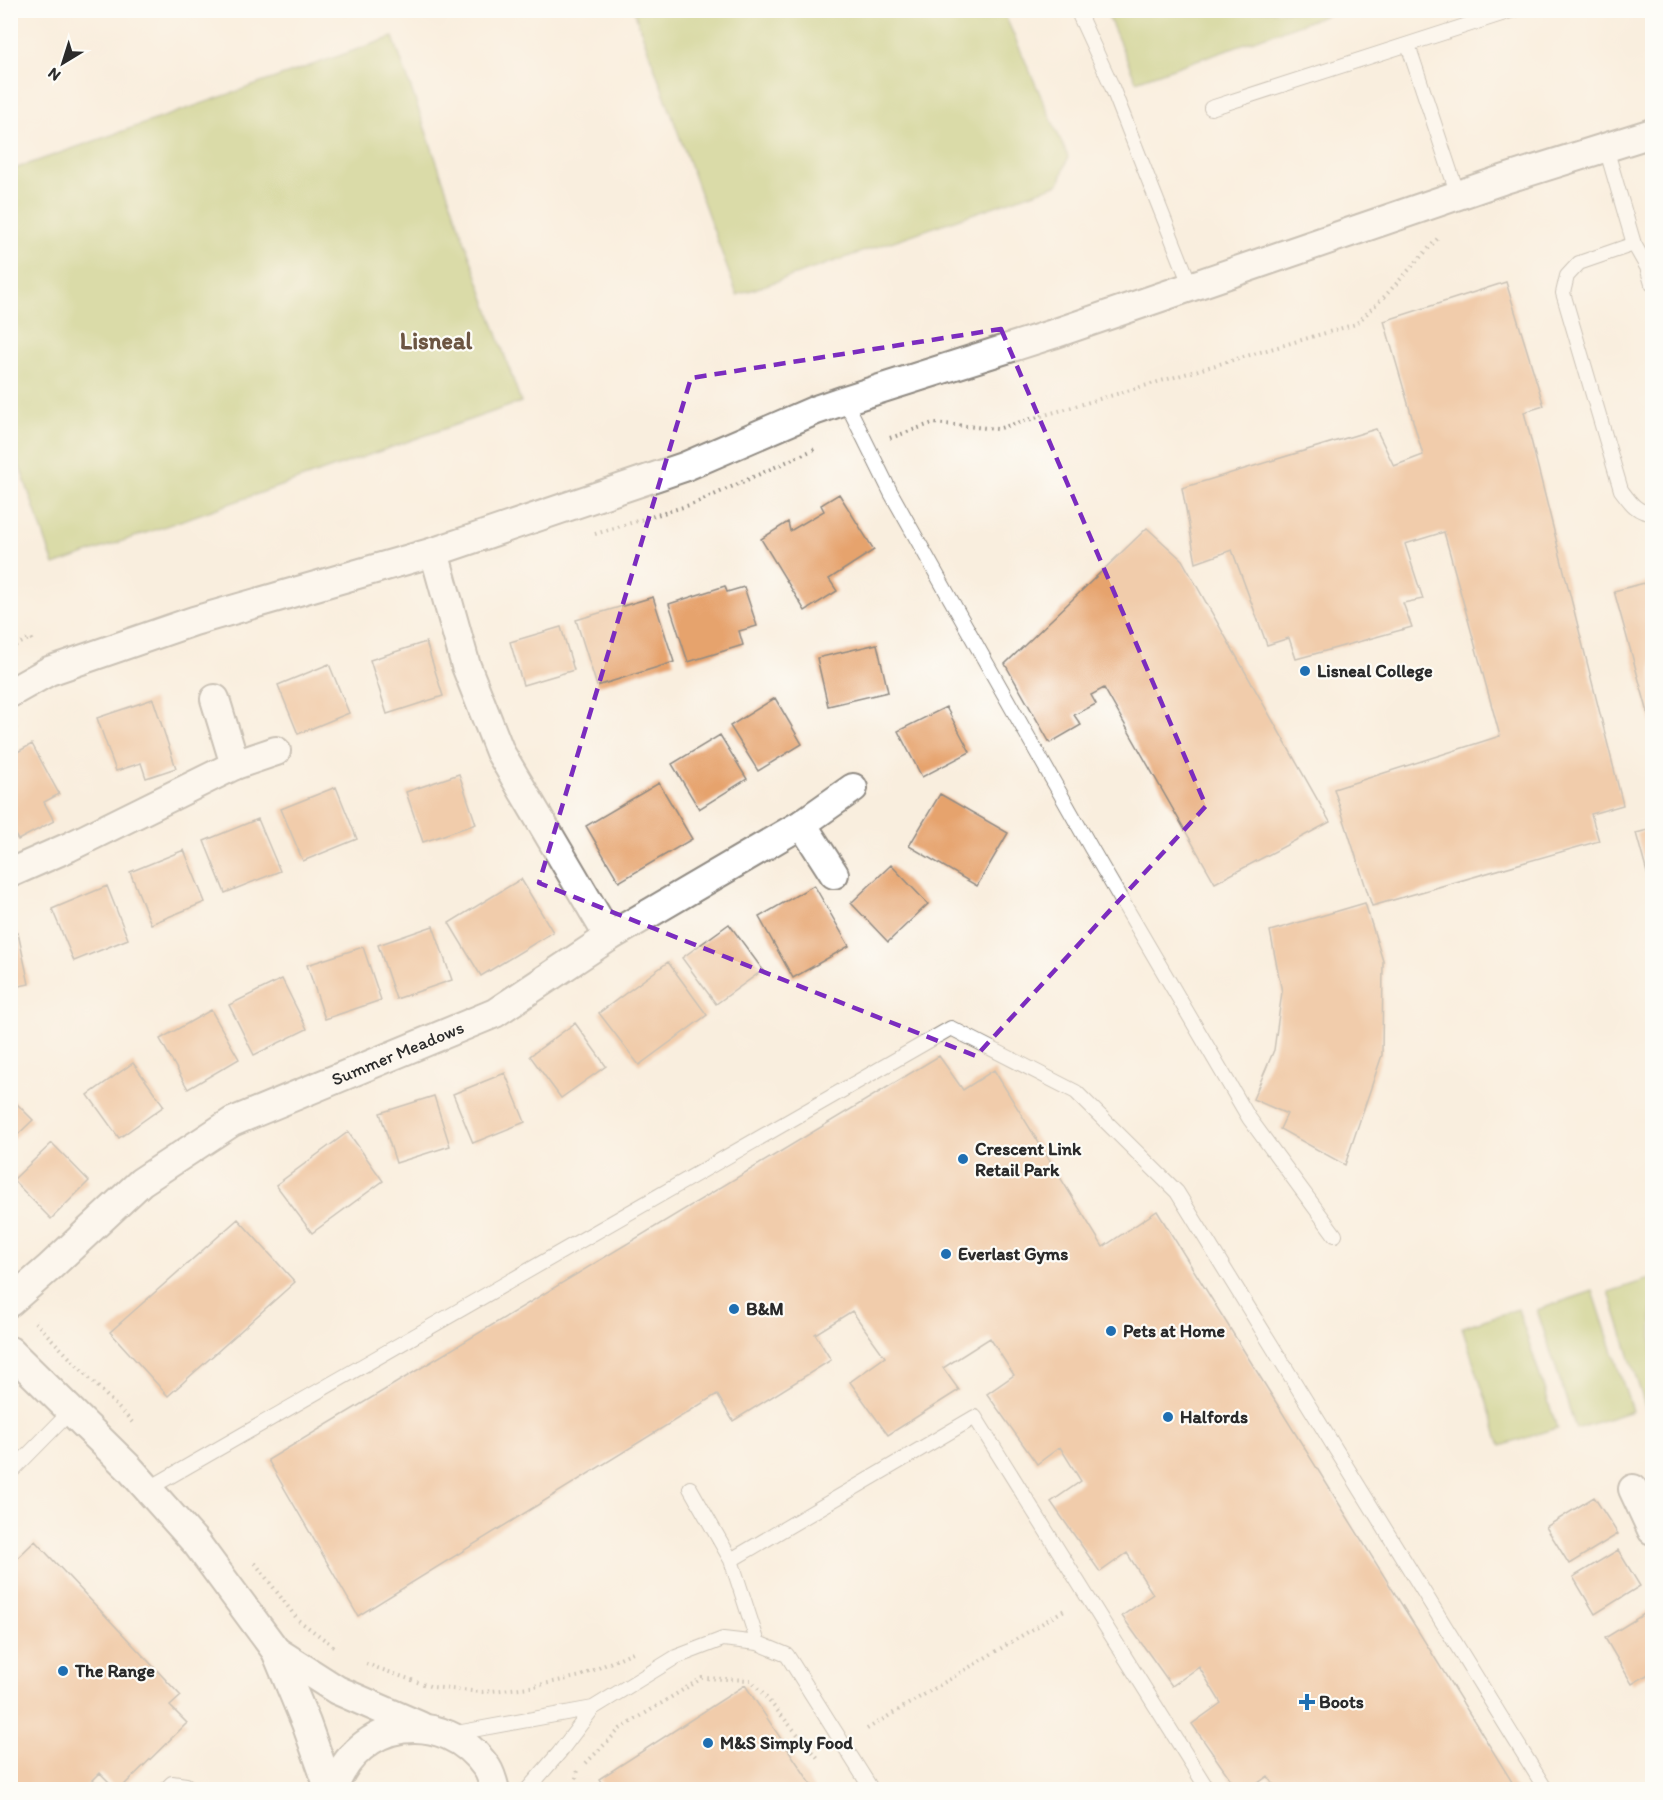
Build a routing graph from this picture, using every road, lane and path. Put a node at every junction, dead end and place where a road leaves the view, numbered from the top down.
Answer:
1 (1077, 10) edge
2 (1514, 10) edge
3 (1408, 45) junction
4 (1211, 108) dead end
5 (1653, 132) edge
6 (1606, 148) junction
7 (1458, 195) junction
8 (1445, 231) dead end
9 (1634, 244) junction
10 (1653, 284) edge
11 (1191, 287) junction
12 (845, 400) junction
13 (820, 446) dead end
14 (867, 446) junction
15 (1653, 513) edge
16 (587, 537) dead end
17 (434, 552) junction
18 (10, 693) edge
19 (215, 699) dead end
20 (29, 721) dead end
21 (10, 730) edge
22 (276, 751) dead end
23 (235, 765) junction
24 (853, 788) dead end
25 (802, 824) junction
26 (10, 873) edge
27 (834, 874) dead end
28 (609, 937) junction
29 (1335, 1235) dead end
30 (17, 1296) edge
31 (10, 1351) edge
32 (70, 1412) junction
33 (142, 1432) dead end
34 (10, 1473) edge
35 (690, 1488) dead end
36 (148, 1489) junction
37 (1633, 1489) dead end
38 (1653, 1530) edge
39 (248, 1554) dead end
40 (731, 1560) junction
41 (1087, 1597) junction
42 (758, 1643) junction
43 (276, 1651) junction
44 (633, 1651) dead end
45 (343, 1653) dead end
46 (364, 1664) dead end
47 (593, 1708) junction
48 (867, 1729) dead end
49 (435, 1731) junction
50 (818, 1758) dead end
51 (165, 1790) edge
52 (192, 1790) edge
53 (332, 1790) edge
54 (495, 1790) edge
55 (527, 1790) edge
56 (573, 1790) edge
57 (872, 1790) edge
58 (1208, 1790) edge
59 (1546, 1790) edge

1 - 11 lane
2 - 3 lane
3 - 4 lane
3 - 7 lane
5 - 6 street
6 - 7 street
6 - 9 lane
7 - 11 street
8 - 14 path
9 - 10 lane
9 - 15 lane
11 - 12 street
12 - 14 lane
12 - 17 street
13 - 16 path
14 - 29 lane
17 - 18 street
17 - 28 street
19 - 23 street
20 - 21 path
22 - 23 street
23 - 26 street
24 - 25 street, Summer Meadows
25 - 27 street
25 - 28 street, Summer Meadows
28 - 30 street, Summer Meadows
30 - 33 path
31 - 32 street
32 - 34 lane
32 - 36 street
35 - 40 lane
36 - 43 street
36 - 59 lane
37 - 38 street
39 - 45 path
40 - 41 lane
40 - 42 lane
41 - 48 path
41 - 58 lane
42 - 47 lane
42 - 57 lane
43 - 49 street
43 - 53 street
44 - 46 path
47 - 49 lane
47 - 55 lane
49 - 53 street
49 - 54 street
50 - 56 path
51 - 52 lane

